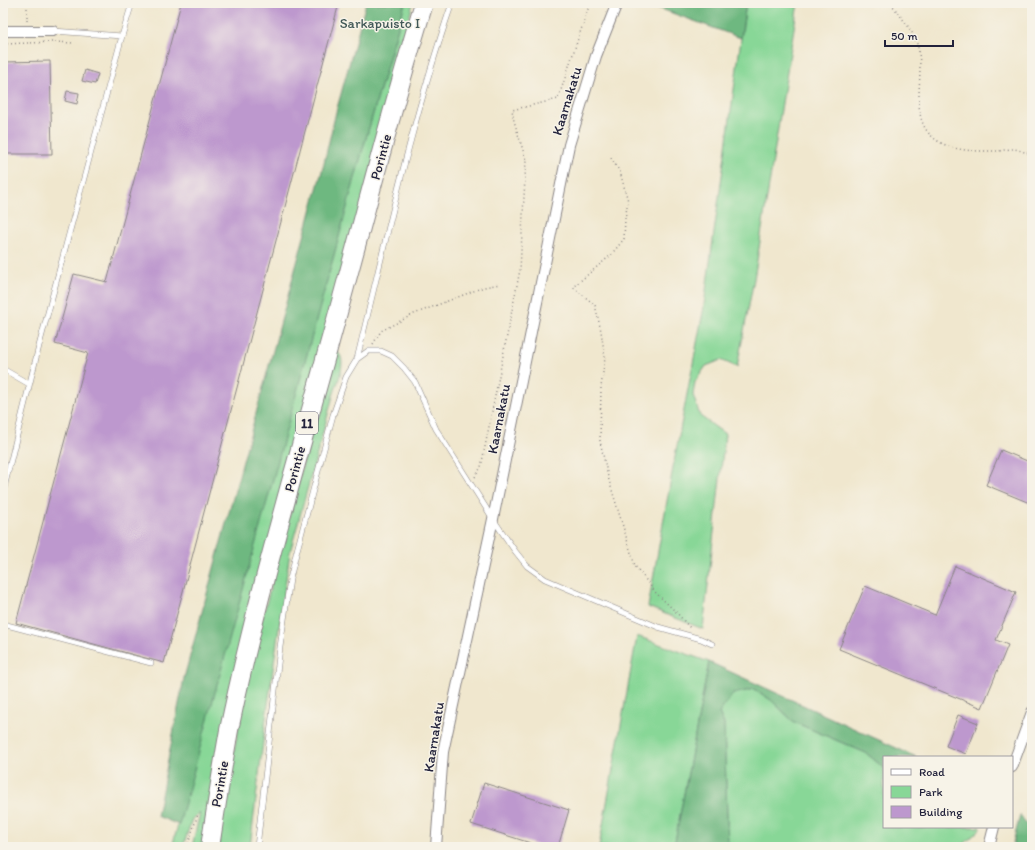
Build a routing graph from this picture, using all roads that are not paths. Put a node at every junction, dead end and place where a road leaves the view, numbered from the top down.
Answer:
1 (132, 3) edge
2 (424, 3) edge
3 (452, 3) edge
4 (617, 3) edge
5 (3, 31) edge
6 (53, 31) joint
7 (122, 36) junction
8 (357, 359) junction
9 (3, 369) edge
10 (29, 384) junction
11 (3, 492) edge
12 (493, 519) junction
13 (3, 624) edge
14 (712, 644) dead end
15 (151, 663) dead end
16 (1032, 712) edge
17 (1013, 764) edge
18 (994, 828) edge
19 (210, 847) edge
20 (257, 847) edge
21 (436, 847) edge
22 (989, 847) edge

1 - 7 lane
2 - 19 highway, Porintie / 11
3 - 8 lane
4 - 12 street, Kaarnakatu
5 - 6 street
6 - 7 lane
7 - 10 lane
8 - 12 lane
8 - 20 lane
9 - 10 lane
10 - 11 lane
12 - 14 lane
12 - 21 street, Kaarnakatu
13 - 15 lane
16 - 17 street
18 - 22 street

